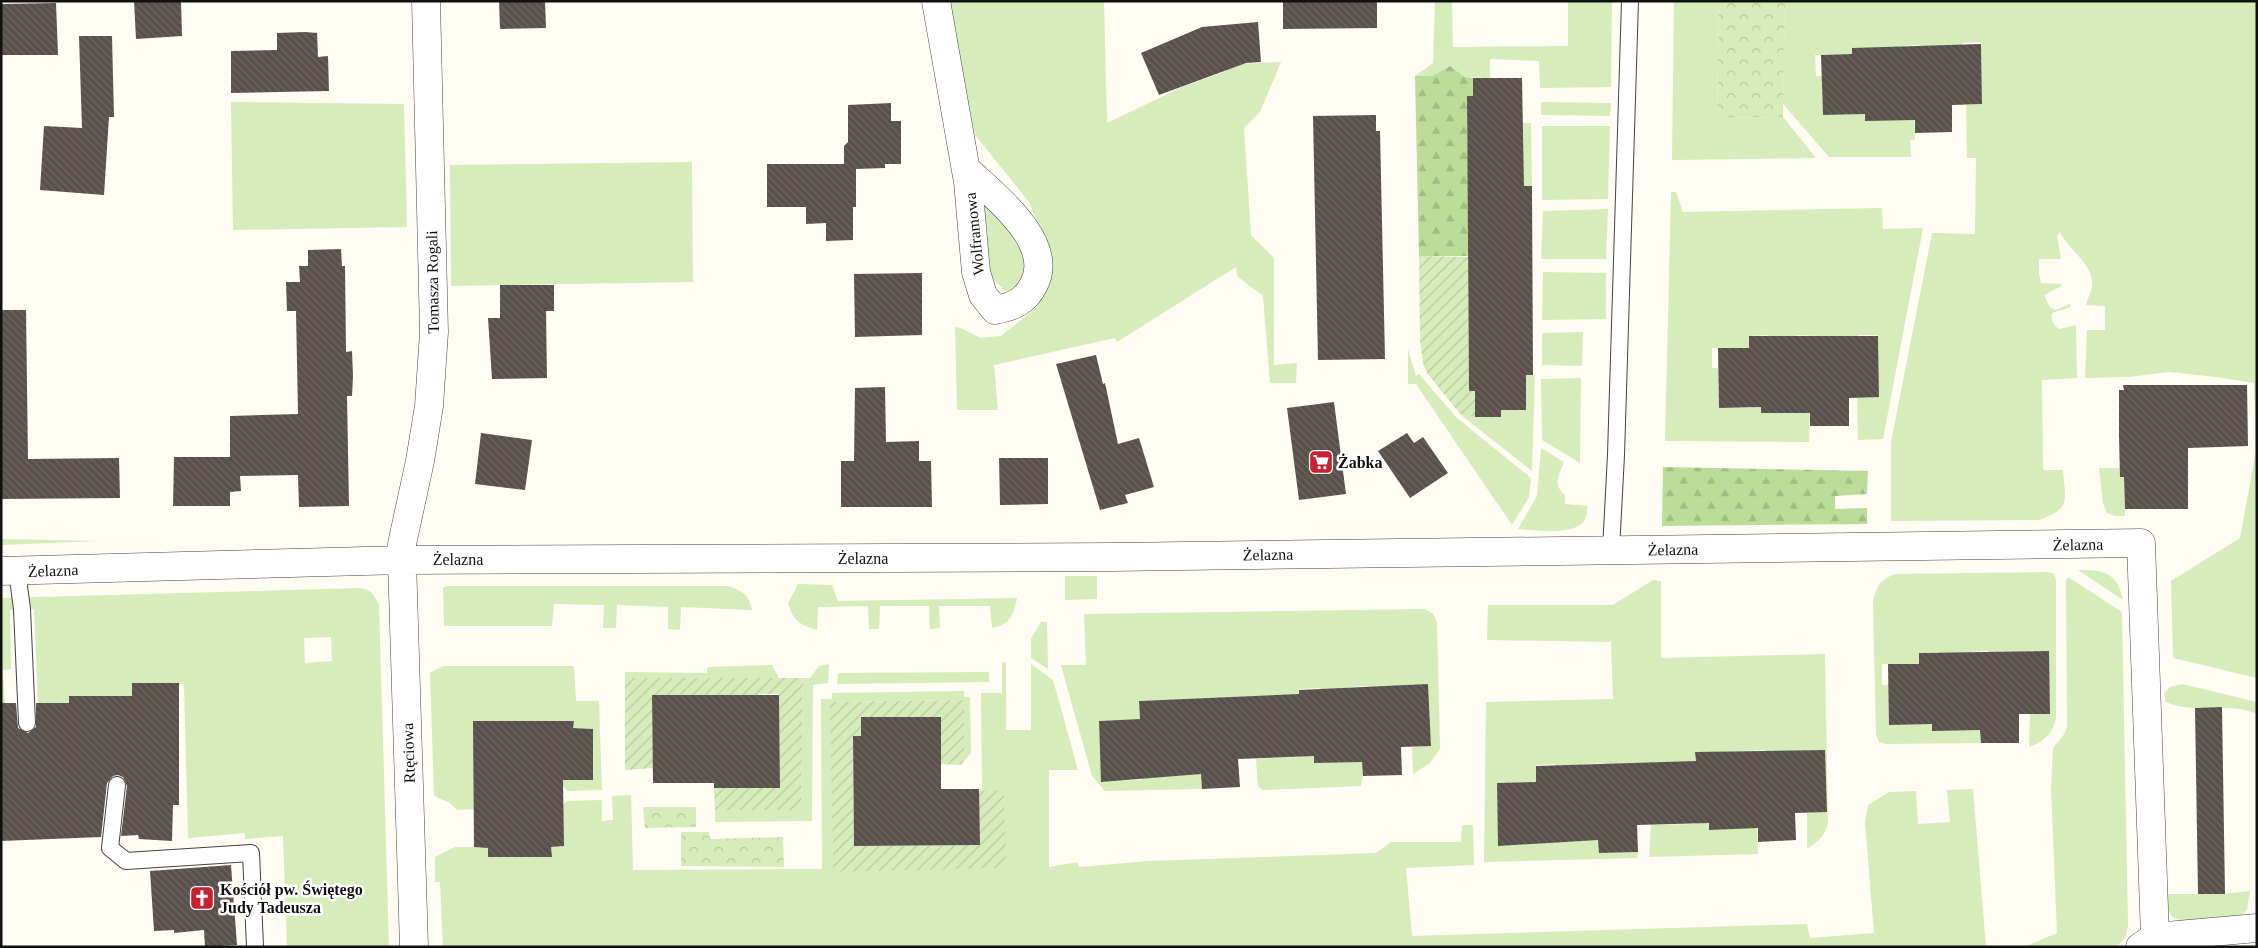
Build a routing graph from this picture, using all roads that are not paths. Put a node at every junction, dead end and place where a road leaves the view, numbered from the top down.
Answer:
1 (426, 1) edge
2 (936, 1) edge
3 (1630, 1) edge
4 (966, 169) dead end
5 (1611, 550) junction
6 (402, 560) junction
7 (9, 571) edge
8 (27, 723) dead end
9 (117, 785) dead end
10 (2257, 928) edge
11 (2148, 942) edge
12 (255, 947) edge
13 (414, 947) edge

1 - 6 street, Tomasza Rogali
2 - 4 street, Wolframowa
3 - 5 lane
5 - 6 street, Żelazna
5 - 11 street, Żelazna
6 - 7 street, Żelazna
6 - 13 street, Rtęciowa
7 - 8 lane
9 - 12 lane
10 - 11 street, Żelazna

